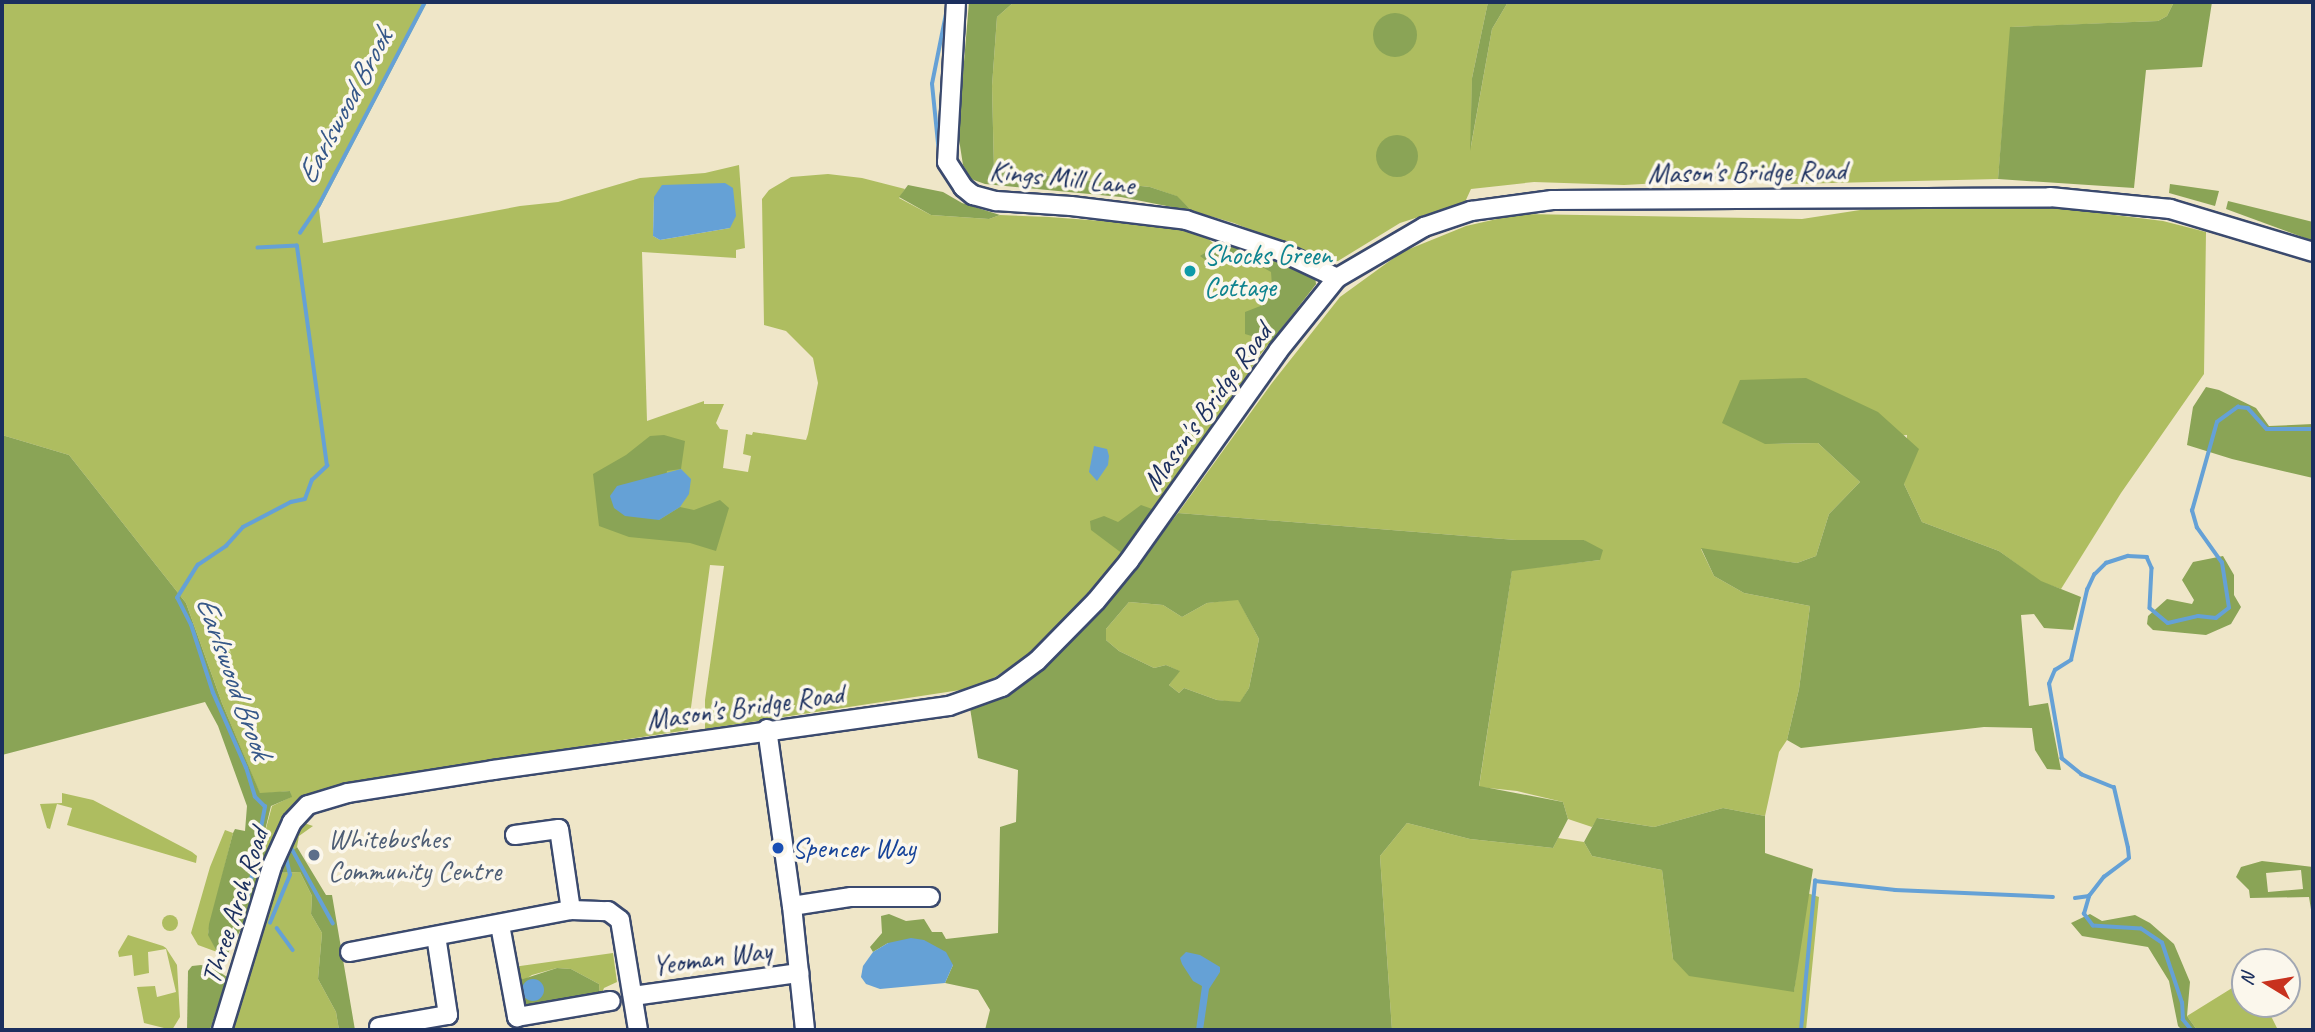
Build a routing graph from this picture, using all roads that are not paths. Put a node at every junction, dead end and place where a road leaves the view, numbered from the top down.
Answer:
1 (956, 2) edge
2 (2313, 252) edge
3 (1337, 278) junction
4 (767, 729) junction
5 (309, 805) joint
6 (515, 835) dead end
7 (930, 897) dead end
8 (792, 906) junction
9 (571, 910) junction
10 (500, 925) junction
11 (436, 936) junction
12 (350, 952) dead end
13 (799, 973) junction
14 (633, 996) junction
15 (611, 1001) dead end
16 (379, 1027) dead end
17 (222, 1030) edge
18 (638, 1030) edge
19 (805, 1030) edge

1 - 3 street, Kings Mill Lane
2 - 3 street, Mason's Bridge Road
3 - 4 street, Mason's Bridge Road
4 - 5 street, Mason's Bridge Road
4 - 8 street
5 - 17 street, Three Arch Road
6 - 9 street
7 - 8 street
8 - 13 street
9 - 10 street
9 - 14 street
10 - 11 street
10 - 15 street
11 - 12 street
11 - 16 street
13 - 14 street, Yeoman Way
13 - 19 street
14 - 18 street

